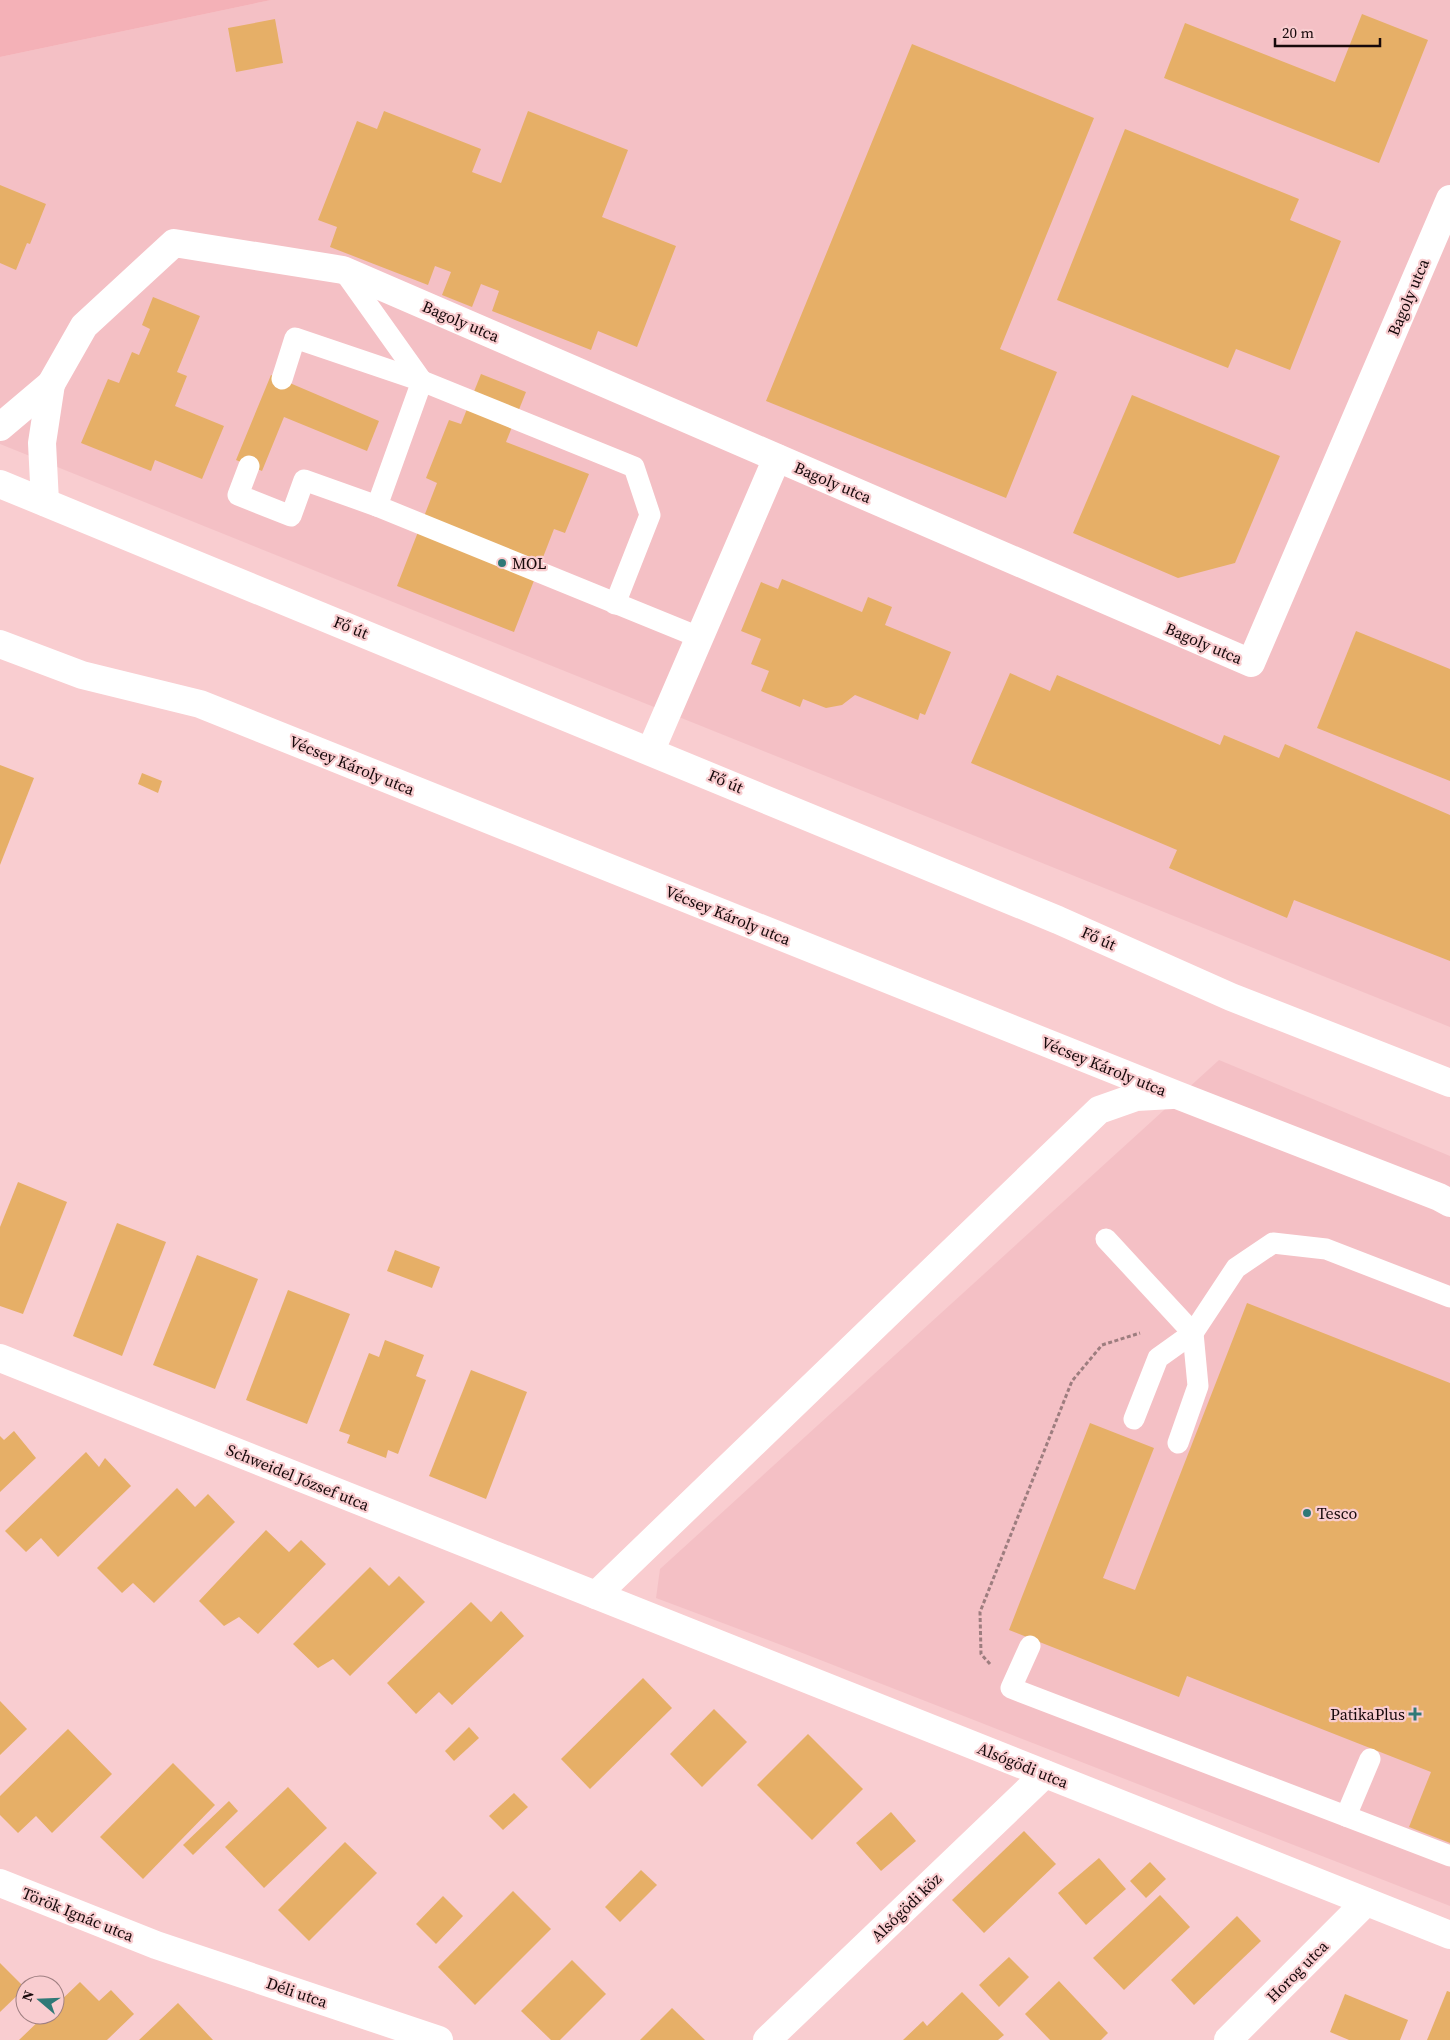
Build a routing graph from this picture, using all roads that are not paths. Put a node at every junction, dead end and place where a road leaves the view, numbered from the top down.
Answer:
1 (1450, 199) edge
2 (343, 270) junction
3 (282, 380) dead end
4 (422, 381) junction
5 (51, 384) junction
6 (0, 427) edge
7 (777, 458) junction
8 (249, 466) dead end
9 (0, 484) edge
10 (45, 502) junction
11 (377, 506) junction
12 (615, 604) junction
13 (700, 638) junction
14 (0, 644) edge
15 (651, 750) junction
16 (1450, 1083) edge
17 (1177, 1095) junction
18 (1450, 1203) edge
19 (1106, 1239) dead end
20 (1450, 1297) edge
21 (1193, 1333) junction
22 (0, 1358) edge
23 (1134, 1419) dead end
24 (1178, 1442) dead end
25 (596, 1595) junction
26 (1030, 1646) dead end
27 (1370, 1759) dead end
28 (1046, 1774) junction
29 (1346, 1816) junction
30 (1450, 1856) edge
31 (0, 1883) edge
32 (1366, 1902) junction
33 (1450, 1935) edge
34 (156, 1945) joint
35 (439, 2040) edge
36 (767, 2040) edge
37 (1228, 2040) edge

1 - 7 street, Bagoly utca
2 - 4 lane
2 - 5 street, Bagoly utca
2 - 7 street, Bagoly utca
3 - 4 lane
4 - 11 lane
4 - 12 lane
5 - 6 street, Bagoly utca
5 - 10 street
7 - 13 street
8 - 11 lane
9 - 10 street, Fő út
10 - 15 street, Fő út
11 - 12 lane
12 - 13 lane
13 - 15 street
14 - 17 street, Vécsey Károly utca
15 - 16 street, Fő út
17 - 18 street, Vécsey Károly utca
17 - 25 street
19 - 21 lane
20 - 21 lane
21 - 23 lane
21 - 24 lane
22 - 25 street, Schweidel József utca
25 - 28 street, Alsógödi utca
26 - 29 lane
27 - 29 lane
28 - 32 street, Alsógödi utca
28 - 36 street, Alsógödi köz
29 - 30 lane
31 - 34 street, Török Ignác utca
32 - 33 street, Alsógödi utca
32 - 37 street, Horog utca
34 - 35 street, Déli utca

